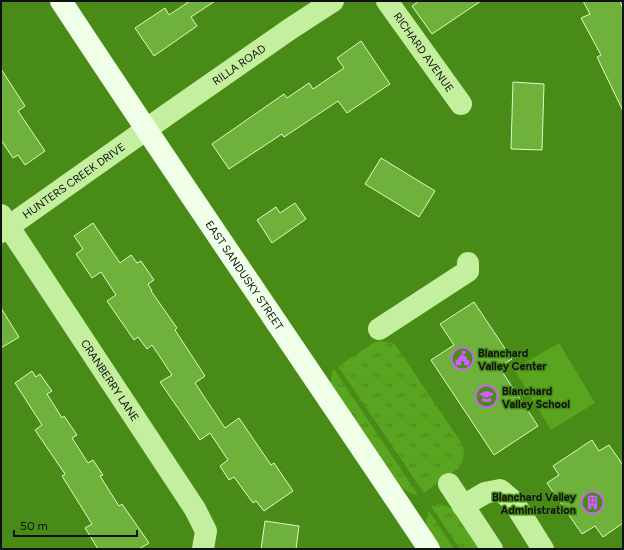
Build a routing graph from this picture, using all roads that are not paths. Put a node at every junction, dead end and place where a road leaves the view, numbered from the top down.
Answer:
1 (61, 1) edge
2 (333, 1) edge
3 (386, 1) edge
4 (461, 104) dead end
5 (146, 129) junction
6 (3, 225) edge
7 (468, 263) dead end
8 (379, 329) dead end
9 (449, 484) dead end
10 (463, 506) junction
11 (203, 549) edge
12 (429, 549) edge
13 (492, 549) edge
14 (543, 549) edge

1 - 5 main road, EAST SANDUSKY STREET
2 - 5 street, RILLA ROAD
3 - 4 street, RICHARD AVENUE
5 - 6 street, HUNTERS CREEK DRIVE
5 - 12 main road, EAST SANDUSKY STREET
6 - 11 street, CRANBERRY LANE
7 - 8 street
9 - 10 street
10 - 13 street
10 - 14 street

